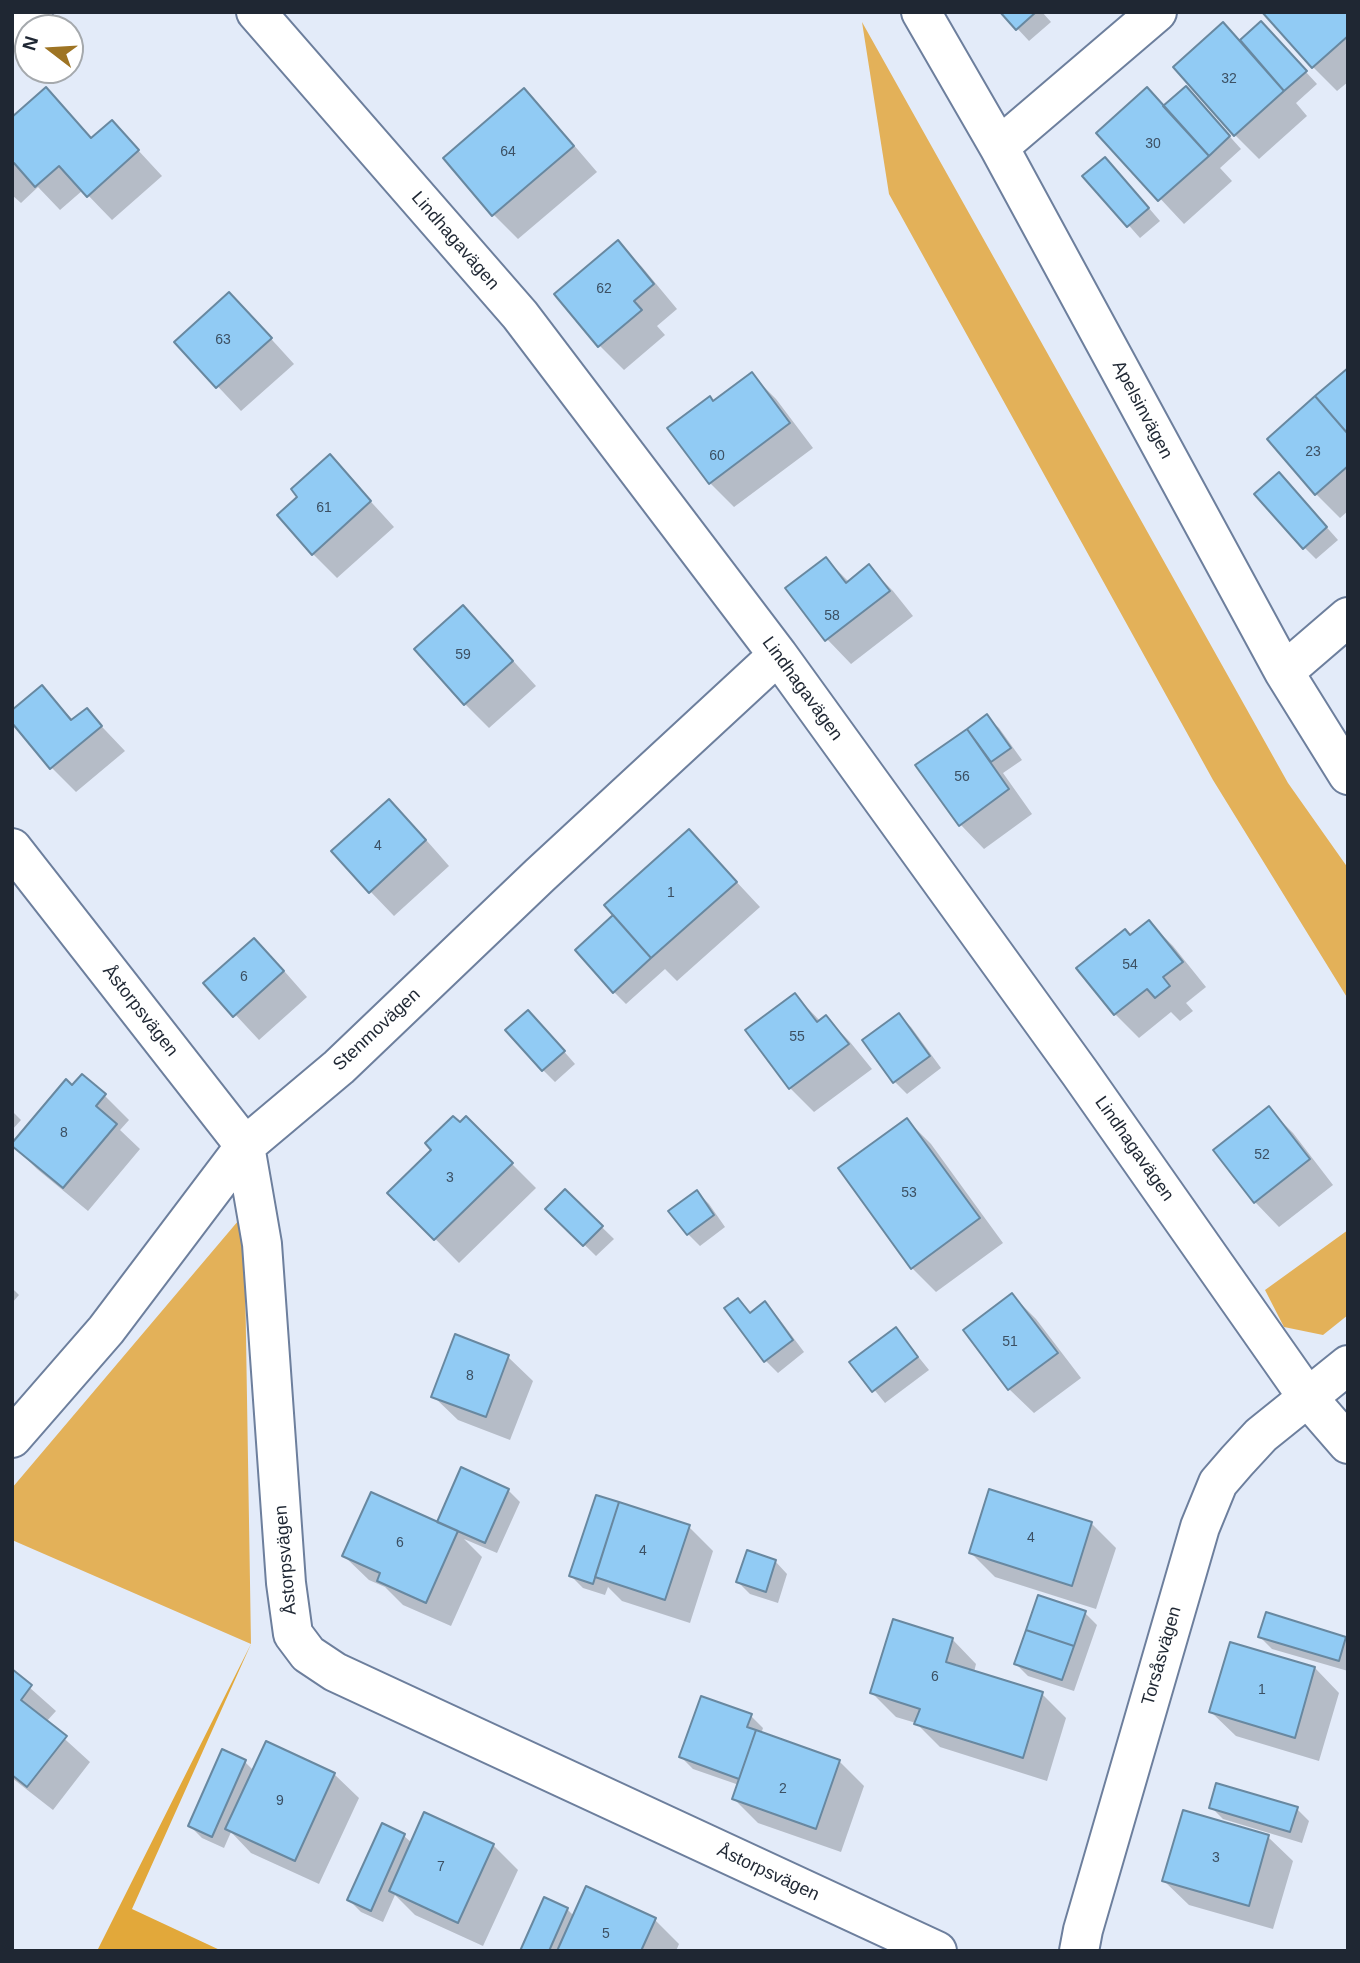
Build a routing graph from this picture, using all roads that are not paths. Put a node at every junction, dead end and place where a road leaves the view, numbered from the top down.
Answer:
1 (33, 12) edge
2 (256, 12) edge
3 (921, 12) edge
4 (1157, 12) edge
5 (12, 32) edge
6 (999, 147) junction
7 (1348, 617) edge
8 (778, 655) junction
9 (1284, 673) junction
10 (1348, 775) edge
11 (12, 848) edge
12 (245, 1146) junction
13 (1348, 1365) edge
14 (1308, 1398) junction
15 (12, 1438) edge
16 (1348, 1444) edge
17 (937, 1951) edge
18 (1079, 1951) edge

1 - 5 street
2 - 8 street, Lindhagavägen
3 - 6 street, Apelsinvägen
4 - 6 street
6 - 9 street, Apelsinvägen
7 - 9 street
8 - 12 street, Stenmovägen
8 - 14 street, Lindhagavägen
9 - 10 street, Apelsinvägen
11 - 12 street, Åstorpsvägen
12 - 15 street, Stenmovägen
12 - 17 street, Åstorpsvägen
13 - 14 street
14 - 16 street, Lindhagavägen
14 - 18 street, Torsåsvägen

